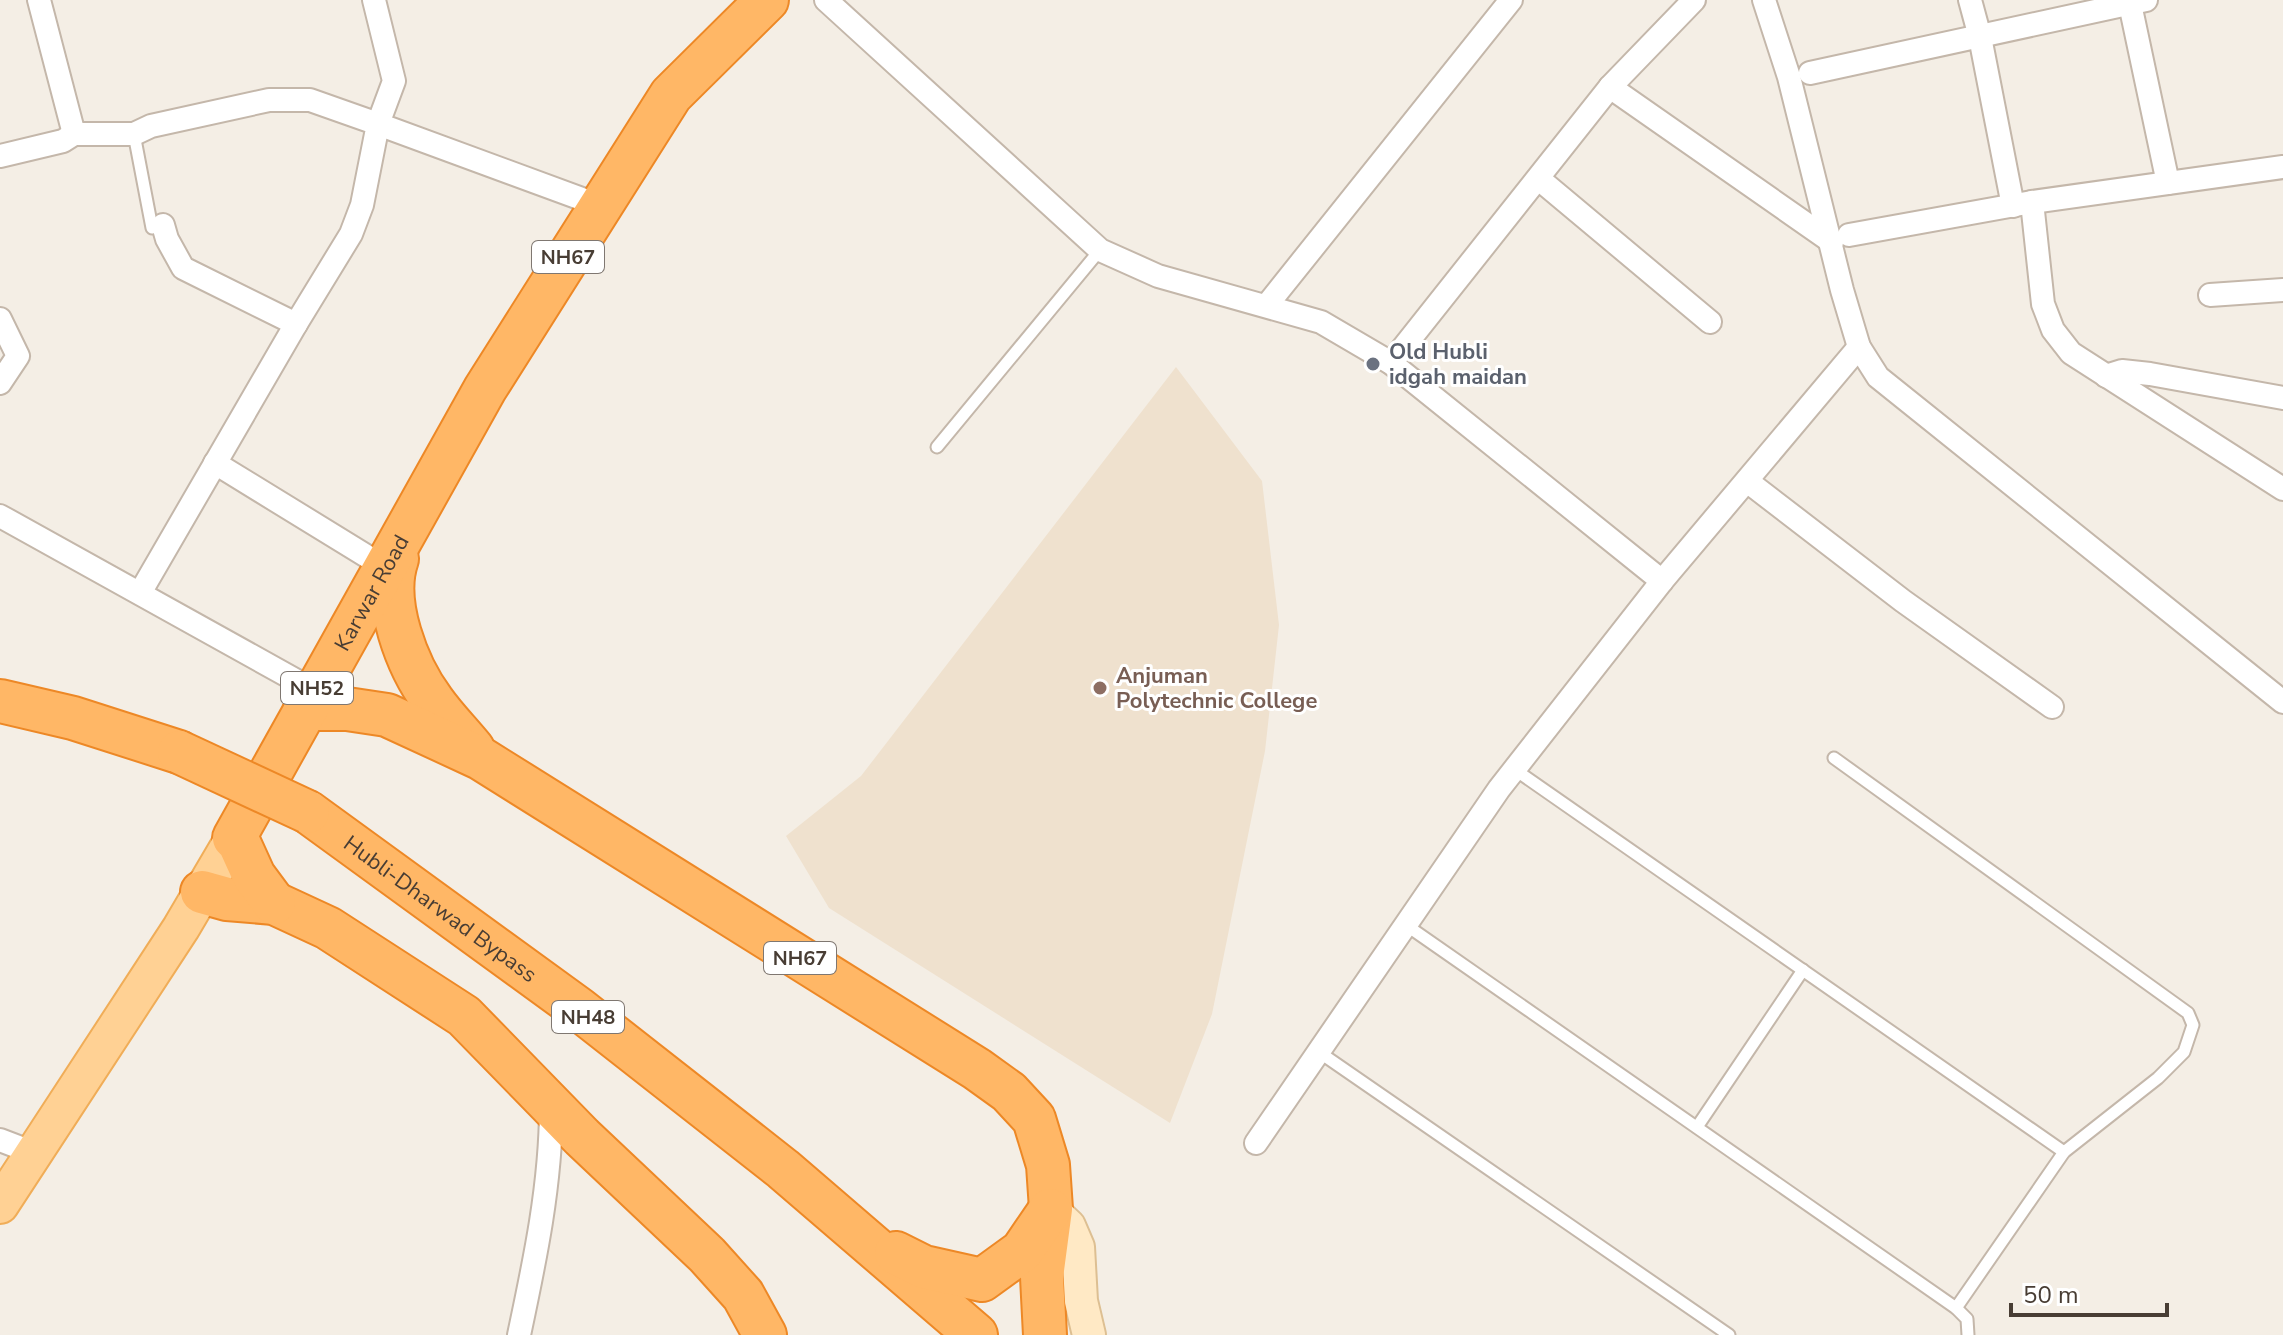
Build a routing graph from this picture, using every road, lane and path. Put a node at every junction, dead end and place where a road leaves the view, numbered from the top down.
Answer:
1 (39, 0) edge
2 (374, 0) edge
3 (767, 0) edge
4 (826, 0) edge
5 (1511, 0) edge
6 (1694, 0) edge
7 (1764, 0) edge
8 (1970, 0) edge
9 (2138, 2) edge
10 (1980, 37) junction
11 (1810, 73) dead end
12 (1610, 87) junction
13 (378, 124) junction
14 (74, 134) junction
15 (134, 134) junction
16 (0, 156) edge
17 (2283, 167) edge
18 (1539, 179) junction
19 (2168, 183) junction
20 (2022, 204) junction
21 (601, 206) junction
22 (158, 226) joint
23 (1840, 239) junction
24 (1100, 250) junction
25 (2283, 290) edge
26 (2210, 295) dead end
27 (1267, 305) junction
28 (0, 319) edge
29 (1710, 322) dead end
30 (296, 324) junction
31 (1859, 347) junction
32 (1391, 363) junction
33 (2106, 376) junction
34 (0, 383) edge
35 (2283, 398) edge
36 (937, 447) dead end
37 (215, 463) junction
38 (1747, 481) junction
39 (2283, 489) edge
40 (0, 516) edge
41 (395, 554) junction
42 (1662, 581) junction
43 (140, 593) junction
44 (310, 700) junction
45 (0, 701) edge
46 (2283, 702) edge
47 (2052, 707) dead end
48 (480, 758) junction
49 (1834, 758) dead end
50 (1514, 769) junction
51 (234, 838) junction
52 (202, 892) junction
53 (274, 903) junction
54 (1406, 925) junction
55 (1803, 970) junction
56 (1319, 1052) junction
57 (551, 1106) junction
58 (1697, 1127) junction
59 (0, 1140) edge
60 (1256, 1143) dead end
61 (2064, 1152) junction
62 (34, 1153) junction
63 (0, 1205) edge
64 (1051, 1209) junction
65 (858, 1234) junction
66 (1956, 1308) junction
67 (519, 1335) edge
68 (765, 1335) edge
69 (948, 1335) edge
70 (976, 1335) edge
71 (1045, 1335) edge
72 (1089, 1335) edge
73 (1729, 1335) edge
74 (1968, 1335) edge

1 - 14 street
2 - 13 street
3 - 21 highway, Karwar Road / NH67
4 - 24 street
5 - 27 street
6 - 12 street
7 - 23 street
8 - 10 street
9 - 10 street
9 - 19 street
10 - 11 street
10 - 20 street
12 - 18 street
12 - 23 street
13 - 15 street
13 - 21 street
13 - 30 street
14 - 15 street
14 - 16 street
15 - 22 lane
17 - 19 street
18 - 29 street
18 - 32 street
19 - 20 street
20 - 23 street
20 - 33 street
21 - 41 highway, Karwar Road / NH67
22 - 30 street
23 - 31 street
24 - 27 street
24 - 36 lane
25 - 26 street
27 - 32 street
28 - 34 street
30 - 37 street
31 - 38 street
31 - 46 street
32 - 42 street
33 - 35 street
33 - 39 street
37 - 41 street
37 - 43 street
38 - 42 street
38 - 47 street
40 - 43 street
41 - 44 highway, Karwar Road / NH52
41 - 48 highway, NH67
42 - 50 street
43 - 44 street
44 - 48 highway
44 - 51 highway, Karwar Road / NH52
45 - 65 highway, Hubli-Dharwad Bypass / NH48, bridge
48 - 64 highway, NH67
49 - 61 lane
50 - 54 street
50 - 55 lane
51 - 52 main road, Karwar Road / NH52
51 - 53 highway
52 - 53 highway
52 - 62 main road, Karwar Road / NH52
53 - 57 highway
54 - 56 street
54 - 58 lane
55 - 58 lane
55 - 61 lane
56 - 60 street
56 - 73 lane
57 - 67 street
57 - 68 highway
58 - 66 lane
59 - 62 street
61 - 66 lane
62 - 63 main road, Karwar Road / NH52
64 - 65 highway
64 - 71 highway
64 - 72 street
65 - 69 highway
65 - 70 highway, Hubli-Dharwad Bypass / NH48
66 - 74 lane

